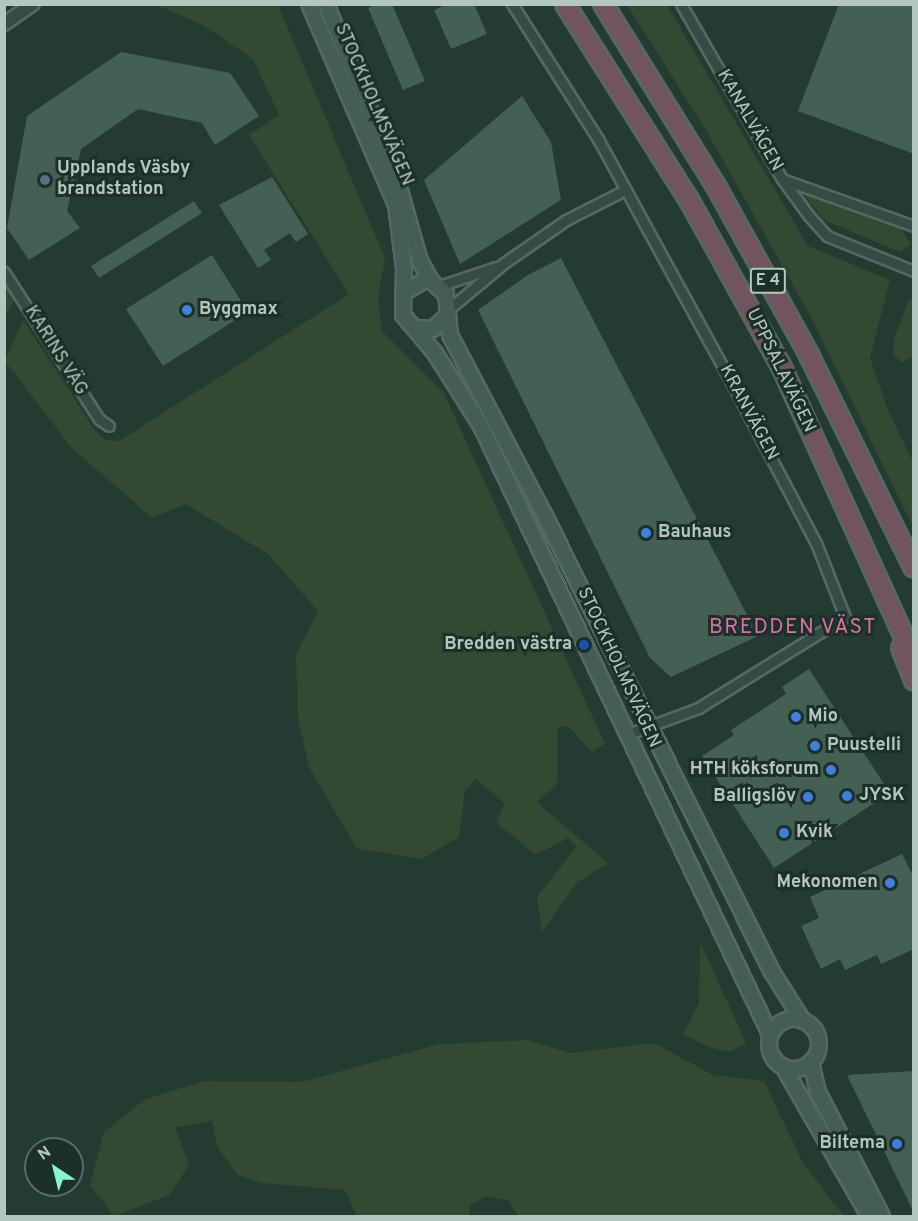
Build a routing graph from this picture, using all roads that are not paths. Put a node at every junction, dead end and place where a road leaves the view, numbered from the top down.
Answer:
1 (33, 4) edge
2 (309, 4) edge
3 (326, 4) edge
4 (512, 4) edge
5 (565, 4) edge
6 (603, 4) edge
7 (681, 4) edge
8 (4, 24) edge
9 (782, 178) junction
10 (625, 190) junction
11 (914, 226) edge
12 (504, 263) junction
13 (913, 271) edge
14 (4, 272) edge
15 (435, 284) junction
16 (405, 292) junction
17 (449, 312) junction
18 (415, 328) junction
19 (109, 426) dead end
20 (852, 524) junction
21 (914, 568) edge
22 (914, 659) edge
23 (914, 681) edge
24 (648, 726) junction
25 (628, 734) junction
26 (803, 1021) junction
27 (770, 1034) junction
28 (811, 1062) junction
29 (784, 1068) junction
30 (869, 1216) edge
31 (882, 1216) edge

1 - 8 street
2 - 16 main road, STOCKHOLMSVÄGEN
3 - 15 main road, STOCKHOLMSVÄGEN
4 - 10 street, KRANVÄGEN
5 - 20 highway, UPPSALAVÄGEN / E 4
6 - 21 highway, UPPSALAVÄGEN / E 4
7 - 9 street, KANALVÄGEN
9 - 11 street, KANALVÄGEN
9 - 13 street
10 - 12 street
10 - 24 street, KRANVÄGEN
12 - 15 street
12 - 17 street
14 - 19 street, KARINS VÄG
15 - 16 main road
15 - 17 main road, STOCKHOLMSVÄGEN
16 - 18 main road, STOCKHOLMSVÄGEN
17 - 18 main road
17 - 24 main road, STOCKHOLMSVÄGEN
18 - 25 main road, STOCKHOLMSVÄGEN
20 - 22 highway, UPPSALAVÄGEN / E 4
20 - 23 highway
24 - 25 street, KRANVÄGEN
24 - 26 main road, STOCKHOLMSVÄGEN
25 - 27 main road, STOCKHOLMSVÄGEN
26 - 27 main road
26 - 28 main road, STOCKHOLMSVÄGEN
27 - 29 main road, STOCKHOLMSVÄGEN
28 - 29 main road
28 - 31 main road, STOCKHOLMSVÄGEN
29 - 30 main road, STOCKHOLMSVÄGEN

